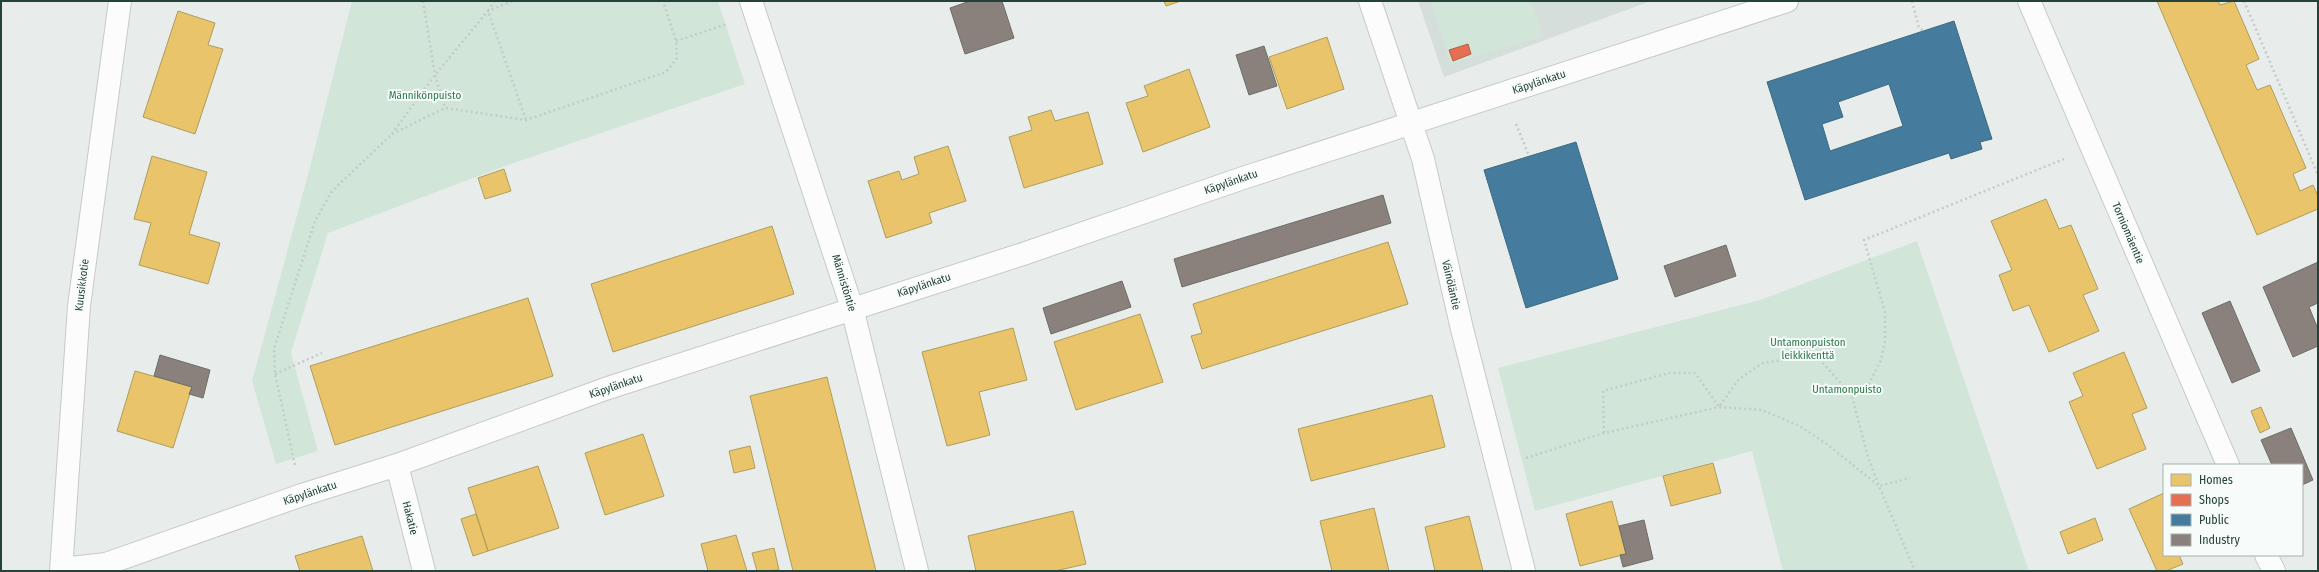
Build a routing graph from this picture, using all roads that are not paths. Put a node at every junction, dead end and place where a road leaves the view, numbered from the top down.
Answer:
1 (120, 1) edge
2 (1370, 1) edge
3 (1787, 1) edge
4 (2029, 1) edge
5 (753, 8) edge
6 (1412, 123) junction
7 (852, 308) junction
8 (2228, 464) edge
9 (397, 465) junction
10 (2266, 556) edge
11 (62, 570) edge
12 (424, 571) edge
13 (917, 571) edge
14 (1524, 571) edge
15 (2274, 571) edge

1 - 11 street, Kuusikkotie
2 - 6 street, Väinöläntie
3 - 6 street, Käpylänkatu
4 - 8 street, Torniomäentie
5 - 7 street, Männistöntie
6 - 7 street, Käpylänkatu
6 - 14 street, Väinöläntie
7 - 9 street, Käpylänkatu
7 - 13 street, Männistöntie
9 - 11 street, Käpylänkatu
9 - 12 street, Hakatie
10 - 15 street

